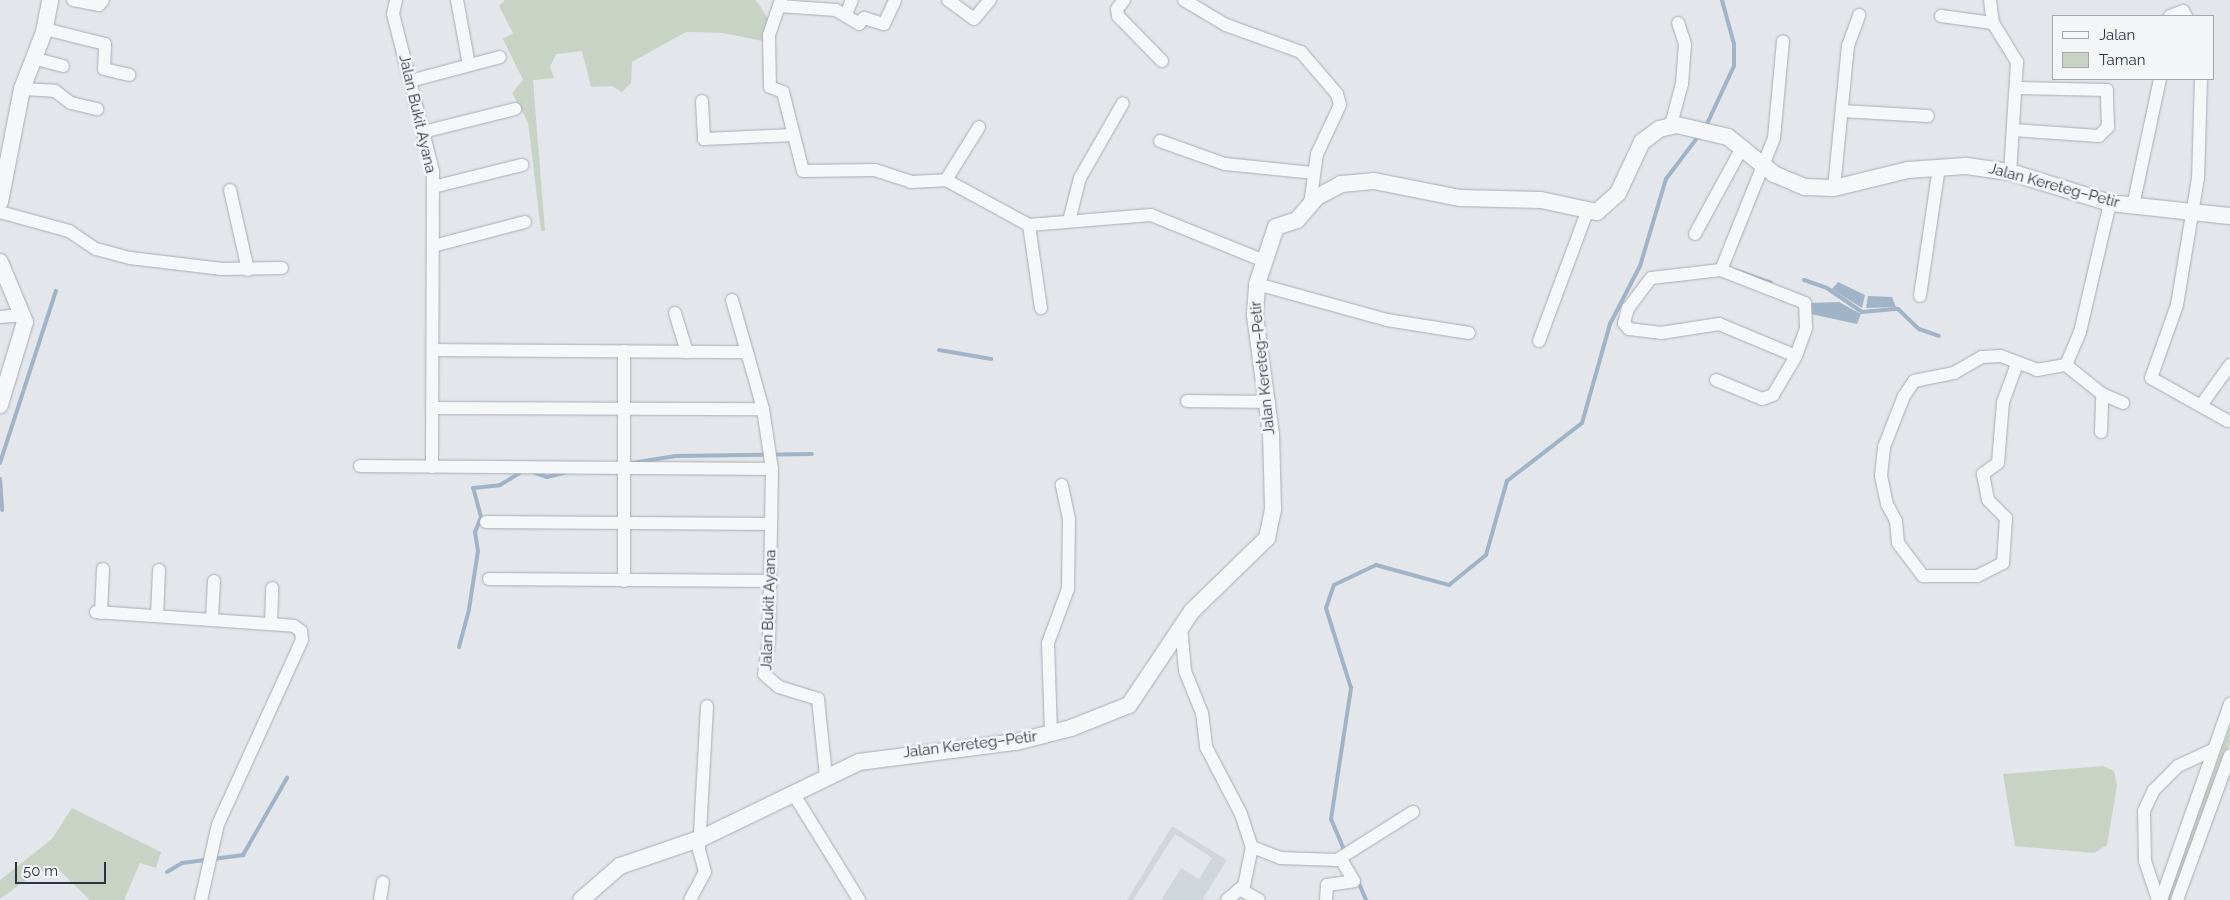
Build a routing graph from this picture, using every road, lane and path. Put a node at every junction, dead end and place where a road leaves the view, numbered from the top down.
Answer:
1 (50, 0) edge
2 (72, 0) edge
3 (103, 0) edge
4 (396, 0) edge
5 (456, 0) edge
6 (852, 0) edge
7 (895, 0) edge
8 (948, 0) edge
9 (990, 0) edge
10 (1124, 0) edge
11 (1184, 0) edge
12 (1990, 0) edge
13 (780, 3) edge
14 (846, 14) junction
15 (1859, 15) dead end
16 (2172, 15) edge
17 (2186, 15) edge
18 (1941, 16) dead end
19 (1678, 23) dead end
20 (1993, 23) junction
21 (45, 28) junction
22 (1783, 41) dead end
23 (500, 57) dead end
24 (33, 58) junction
25 (1162, 61) dead end
26 (469, 65) junction
27 (63, 66) dead end
28 (129, 75) dead end
29 (2160, 80) edge
30 (2201, 80) edge
31 (410, 81) junction
32 (2018, 88) junction
33 (22, 89) junction
34 (702, 101) dead end
35 (1123, 103) dead end
36 (515, 108) dead end
37 (97, 109) dead end
38 (1842, 111) junction
39 (1928, 116) dead end
40 (979, 127) dead end
41 (1665, 128) junction
42 (2014, 130) junction
43 (423, 132) junction
44 (793, 135) junction
45 (1160, 142) dead end
46 (1743, 146) junction
47 (522, 165) dead end
48 (1765, 165) junction
49 (1939, 167) junction
50 (2010, 172) junction
51 (1313, 173) junction
52 (3, 175) edge
53 (946, 180) junction
54 (432, 187) junction
55 (1834, 188) junction
56 (230, 190) dead end
57 (0, 202) edge
58 (2110, 203) junction
59 (1310, 204) junction
60 (2133, 206) junction
61 (0, 212) edge
62 (1587, 212) junction
63 (2192, 214) junction
64 (2230, 216) edge
65 (1069, 221) junction
66 (525, 222) dead end
67 (1029, 225) junction
68 (1695, 234) dead end
69 (433, 246) junction
70 (1262, 260) junction
71 (0, 262) edge
72 (282, 268) dead end
73 (248, 270) junction
74 (1721, 270) junction
75 (1257, 284) junction
76 (1920, 296) dead end
77 (732, 300) dead end
78 (1041, 308) dead end
79 (675, 313) dead end
80 (24, 315) junction
81 (0, 317) edge
82 (1468, 333) dead end
83 (1539, 341) dead end
84 (433, 350) junction
85 (624, 351) junction
86 (687, 352) junction
87 (747, 352) junction
88 (1796, 356) junction
89 (2018, 364) junction
90 (2066, 365) junction
91 (2230, 365) edge
92 (1716, 380) dead end
93 (2102, 394) junction
94 (1187, 401) dead end
95 (1269, 402) junction
96 (2123, 403) dead end
97 (2202, 404) junction
98 (0, 405) edge
99 (433, 408) junction
100 (624, 408) junction
101 (763, 409) junction
102 (2228, 421) dead end
103 (2100, 432) dead end
104 (360, 466) dead end
105 (432, 467) junction
106 (624, 467) junction
107 (772, 469) junction
108 (1062, 485) dead end
109 (486, 522) dead end
110 (624, 523) junction
111 (771, 524) junction
112 (103, 569) dead end
113 (159, 570) dead end
114 (489, 578) dead end
115 (214, 581) dead end
116 (624, 581) junction
117 (771, 581) junction
118 (272, 588) dead end
119 (157, 616) junction
120 (212, 619) junction
121 (270, 624) junction
122 (1181, 626) junction
123 (2230, 704) edge
124 (707, 706) dead end
125 (1051, 733) junction
126 (2213, 750) junction
127 (2230, 754) edge
128 (826, 776) junction
129 (793, 794) junction
130 (1413, 812) dead end
131 (702, 838) junction
132 (1252, 847) junction
133 (1341, 859) junction
134 (383, 882) dead end
135 (1242, 887) junction
136 (695, 898) edge
137 (201, 900) edge
138 (380, 900) edge
139 (581, 900) edge
140 (859, 900) edge
141 (1228, 900) edge
142 (1259, 900) edge
143 (1326, 900) edge
144 (2159, 900) edge
145 (2177, 900) edge

1 - 21 street
2 - 3 street
4 - 31 street, Jalan Bukit Ayana
5 - 26 street
6 - 14 street
7 - 14 street
8 - 9 street
10 - 25 street
11 - 51 street
12 - 20 street
13 - 14 street
13 - 44 street
15 - 38 street
16 - 17 street
18 - 20 street
19 - 41 street
20 - 32 street
21 - 24 street
21 - 28 street
22 - 48 street
23 - 26 street
24 - 27 street
24 - 33 street
26 - 31 street
29 - 60 street
30 - 63 street
31 - 43 street, Jalan Bukit Ayana
32 - 42 street
32 - 42 street
33 - 37 street
33 - 52 street
34 - 44 street
35 - 65 street
36 - 43 street
38 - 39 street
38 - 55 street
40 - 53 street
41 - 46 street, Jalan Kereteg–Petir
41 - 62 street
42 - 50 street
43 - 54 street, Jalan Bukit Ayana
44 - 53 street
45 - 51 street
46 - 48 street, Jalan Kereteg–Petir
46 - 68 street
47 - 54 street
48 - 55 street, Jalan Kereteg–Petir
48 - 74 street
49 - 50 street, Jalan Kereteg–Petir
49 - 55 street, Jalan Kereteg–Petir
49 - 76 street
50 - 58 street, Jalan Kereteg–Petir
51 - 59 street
52 - 57 street
53 - 67 street
54 - 69 street, Jalan Bukit Ayana
56 - 73 street
58 - 60 street, Jalan Kereteg–Petir
58 - 90 street
59 - 62 street, Jalan Kereteg–Petir
59 - 70 street, Jalan Kereteg–Petir
60 - 63 street, Jalan Kereteg–Petir
61 - 73 street
62 - 83 street
63 - 64 street, Jalan Kereteg–Petir
63 - 97 street
65 - 67 street
65 - 70 street
66 - 69 street
67 - 78 street
69 - 84 street, Jalan Bukit Ayana
70 - 75 street, Jalan Kereteg–Petir
71 - 80 street
72 - 73 street
74 - 88 street
74 - 88 street
75 - 82 street
75 - 95 street, Jalan Kereteg–Petir
77 - 87 street, Jalan Bukit Ayana
79 - 86 street
80 - 81 street
80 - 98 street
84 - 85 street
84 - 99 street, Jalan Bukit Ayana
85 - 86 street
85 - 100 street
86 - 87 street
87 - 101 street, Jalan Bukit Ayana
88 - 92 street
89 - 89 street
89 - 90 street
90 - 93 street
91 - 97 street
93 - 96 street
93 - 103 street
94 - 95 street
95 - 122 street, Jalan Kereteg–Petir
97 - 102 street
99 - 100 street
99 - 105 street, Jalan Bukit Ayana
100 - 101 street
100 - 106 street
101 - 107 street, Jalan Bukit Ayana
104 - 105 street
105 - 106 street
106 - 107 street
106 - 110 street
107 - 111 street, Jalan Bukit Ayana
108 - 125 street
109 - 110 street
110 - 111 street
110 - 116 street
111 - 117 street, Jalan Bukit Ayana
112 - 119 street
113 - 119 street
114 - 116 street
115 - 120 street
116 - 117 street
117 - 128 street, Jalan Bukit Ayana
118 - 121 street
119 - 120 street
120 - 121 street
121 - 137 street
122 - 125 street, Jalan Kereteg–Petir
122 - 132 street
123 - 126 street
124 - 131 street
125 - 128 street, Jalan Kereteg–Petir
126 - 144 street
126 - 144 street
127 - 145 street
128 - 129 street, Jalan Kereteg–Petir
129 - 131 street, Jalan Kereteg–Petir
129 - 140 street
130 - 133 street
131 - 136 street
131 - 139 street, Jalan Kereteg–Petir
132 - 133 street
132 - 135 street
133 - 143 street
134 - 138 street
135 - 141 street
135 - 142 street

